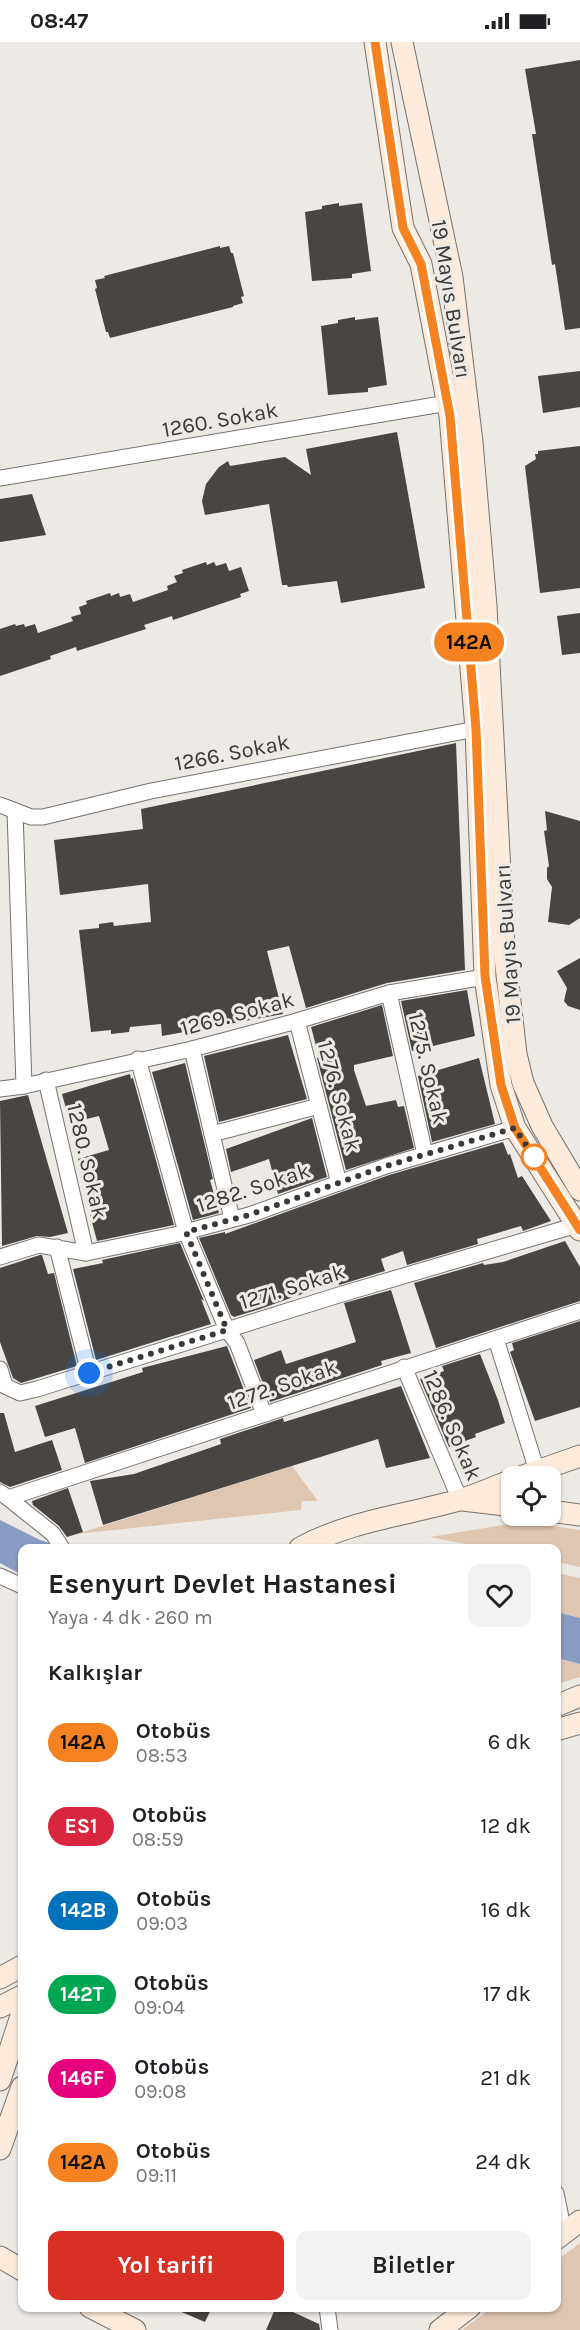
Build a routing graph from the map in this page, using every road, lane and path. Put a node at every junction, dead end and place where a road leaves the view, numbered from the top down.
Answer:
1 (375, 42) edge
2 (402, 42) edge
3 (448, 403) junction
4 (0, 478) edge
5 (476, 729) junction
6 (0, 805) edge
7 (15, 811) junction
8 (485, 976) junction
9 (389, 993) junction
10 (297, 1021) junction
11 (192, 1049) junction
12 (138, 1059) junction
13 (46, 1080) junction
14 (24, 1086) junction
15 (0, 1089) edge
16 (319, 1106) junction
17 (515, 1128) junction
18 (212, 1134) junction
19 (425, 1154) junction
20 (339, 1183) junction
21 (580, 1190) edge
22 (232, 1219) junction
23 (578, 1227) edge
24 (186, 1232) junction
25 (57, 1247) junction
26 (86, 1253) junction
27 (0, 1257) edge
28 (580, 1311) edge
29 (227, 1330) junction
30 (496, 1339) junction
31 (404, 1367) junction
32 (0, 1369) edge
33 (89, 1373) junction
34 (264, 1414) junction
35 (580, 1456) edge
36 (528, 1466) edge
37 (551, 1466) edge
38 (501, 1484) edge
39 (4, 1495) edge
40 (460, 1500) junction
41 (501, 1505) edge
42 (561, 1512) edge
43 (580, 1515) edge
44 (59, 1544) edge
45 (308, 1544) edge
46 (0, 1576) edge
47 (18, 1584) edge
48 (580, 1696) edge
49 (561, 1704) edge
50 (580, 1723) edge
51 (561, 1729) edge
52 (18, 1968) edge
53 (0, 1978) edge
54 (18, 1998) edge
55 (0, 2007) edge
56 (18, 2025) edge
57 (0, 2053) edge
58 (0, 2079) edge
59 (18, 2098) edge
60 (0, 2149) edge
61 (561, 2210) edge
62 (567, 2231) edge
63 (0, 2257) edge
64 (18, 2268) edge
65 (102, 2312) edge
66 (328, 2312) edge
67 (460, 2312) edge
68 (135, 2330) edge
69 (330, 2330) edge
70 (440, 2330) edge

1 - 3 main road, 19 Mayıs Bulvarı
2 - 21 main road, 19 Mayıs Bulvarı
3 - 4 street, 1260. Sokak
3 - 5 main road, 19 Mayıs Bulvarı
5 - 7 street, 1266. Sokak
5 - 8 main road, 19 Mayıs Bulvarı
6 - 7 street, 1266. Sokak
7 - 14 street
8 - 9 street, 1269. Sokak
8 - 17 main road, 19 Mayıs Bulvarı
9 - 10 street, 1269. Sokak
9 - 19 street, 1275. Sokak
10 - 11 street, 1269. Sokak
10 - 16 street, 1276. Sokak
11 - 12 street, 1269. Sokak
11 - 18 street
12 - 13 street, 1269. Sokak
12 - 24 street
13 - 14 street, 1269. Sokak
13 - 26 street, 1280. Sokak
14 - 15 street, 1269. Sokak
16 - 18 street
16 - 20 street, 1276. Sokak
17 - 19 street, 1282. Sokak
17 - 23 main road, 19 Mayıs Bulvarı
18 - 22 street
19 - 20 street, 1282. Sokak
20 - 22 street, 1282. Sokak
22 - 24 street, 1282. Sokak
23 - 29 street, 1271. Sokak
24 - 26 street, 1282. Sokak
24 - 29 street
25 - 26 street, 1282. Sokak
25 - 27 street, 1282. Sokak
25 - 33 street
28 - 30 street, 1272. Sokak
29 - 33 street, 1271. Sokak
29 - 34 street
30 - 31 street, 1272. Sokak
30 - 36 street
31 - 34 street, 1272. Sokak
31 - 40 street, 1286. Sokak
32 - 33 street, 1271. Sokak
34 - 39 street, 1272. Sokak
35 - 37 main road
38 - 40 main road
39 - 44 street
40 - 41 main road
40 - 45 main road
42 - 43 main road
46 - 47 street
48 - 49 main road
50 - 51 main road
52 - 53 main road
54 - 55 main road
56 - 58 main road
57 - 58 main road
59 - 60 main road
61 - 62 street
63 - 64 main road
65 - 68 main road
66 - 69 street
67 - 70 main road

